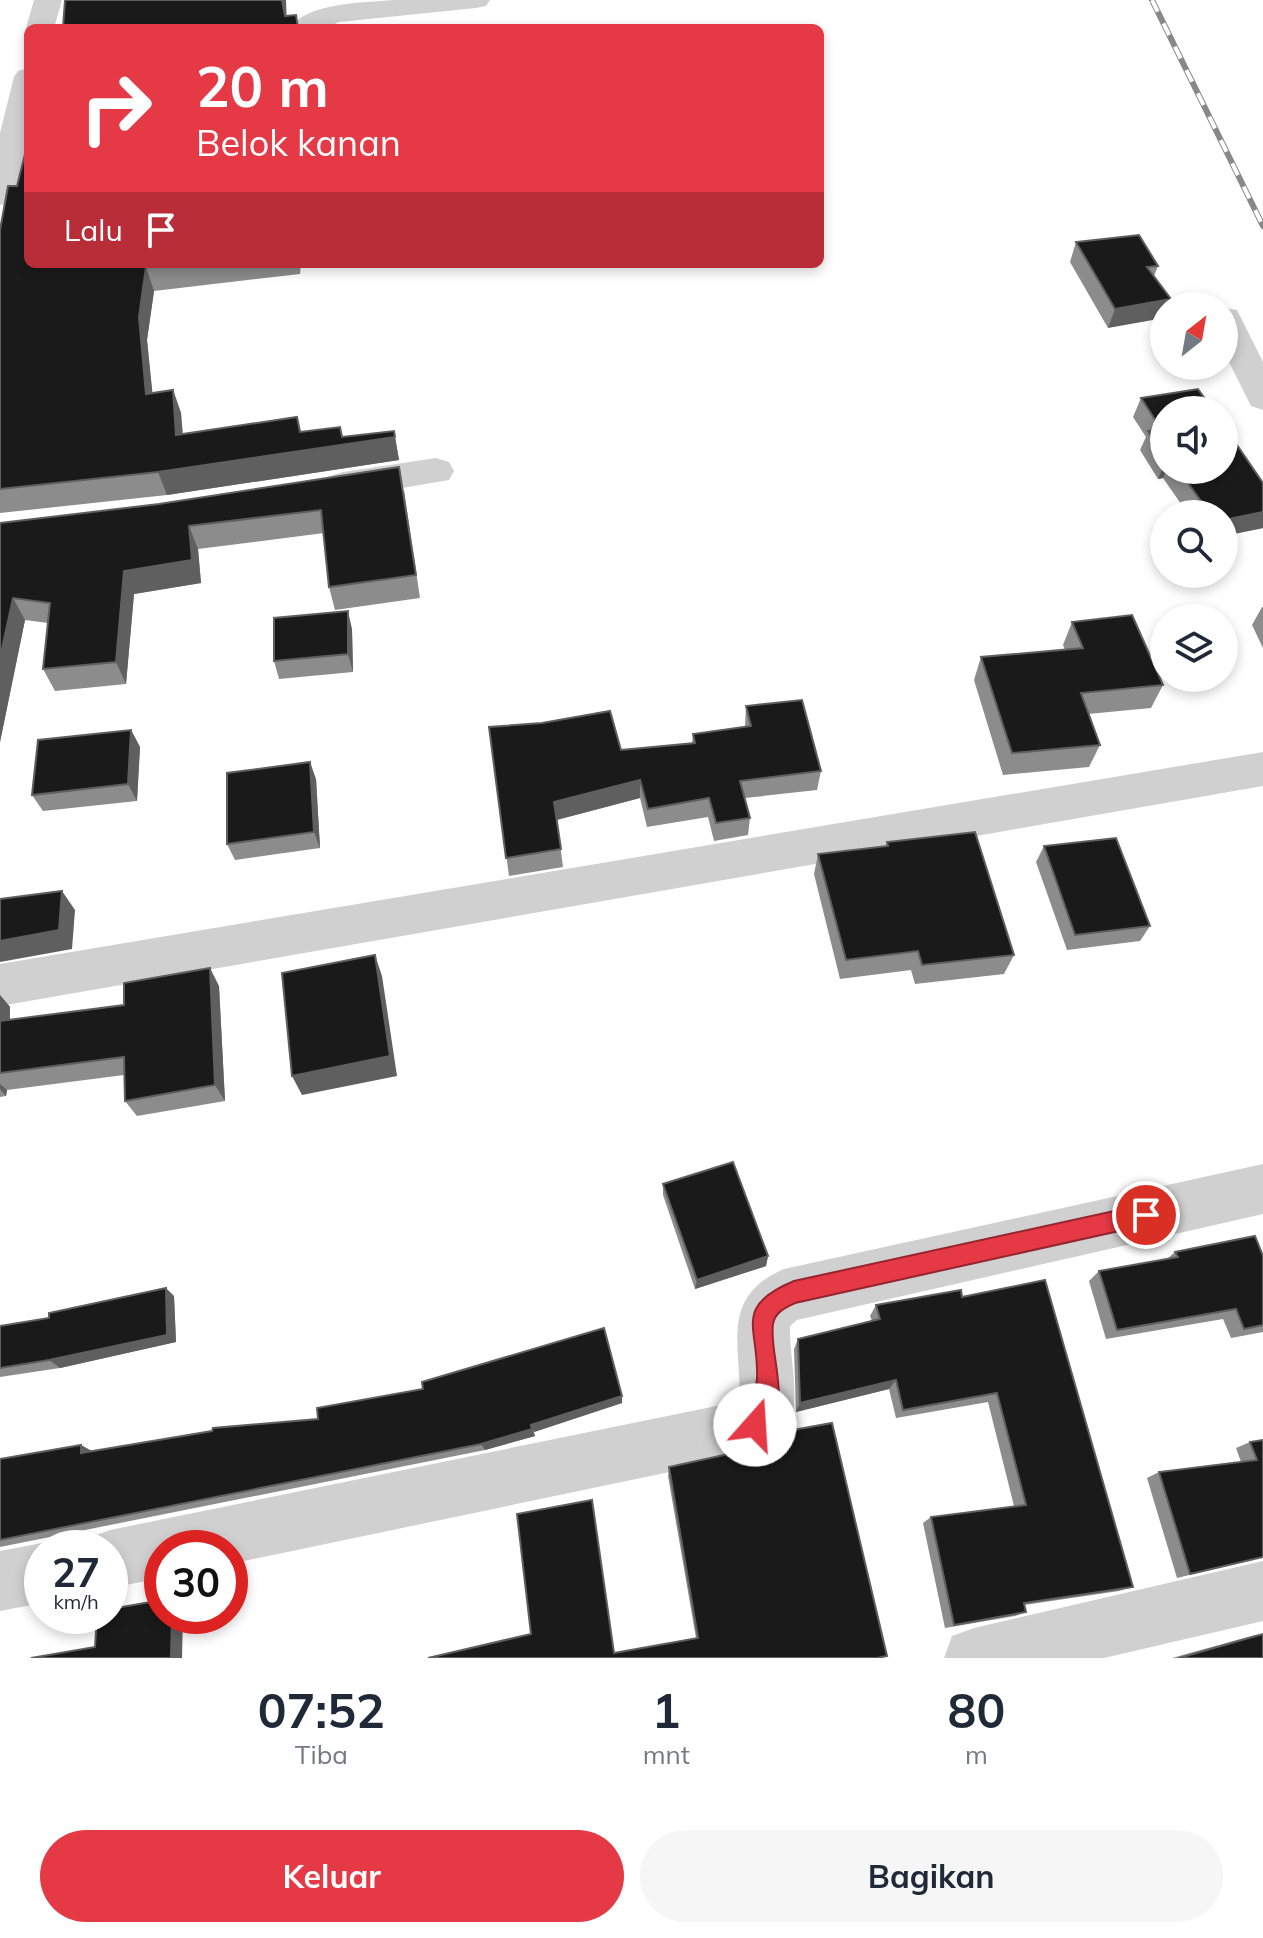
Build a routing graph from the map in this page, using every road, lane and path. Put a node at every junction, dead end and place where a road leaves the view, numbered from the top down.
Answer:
1 (48, 0) edge
2 (476, 0) edge
3 (41, 24) edge
4 (312, 24) edge
5 (24, 94) edge
6 (0, 196) edge
7 (24, 202) edge
8 (0, 204) edge
9 (1238, 345) edge
10 (1263, 398) edge
11 (436, 471) dead end
12 (316, 489) edge
13 (1263, 769) edge
14 (0, 985) edge
15 (1263, 1189) edge
16 (248, 1531) edge
17 (24, 1576) edge
18 (0, 1581) edge
19 (1263, 1591) edge
20 (974, 1658) edge

1 - 3 street
2 - 4 street
5 - 6 street
7 - 8 street
9 - 10 street
11 - 12 street
13 - 14 street
15 - 16 street
17 - 18 street
19 - 20 street

